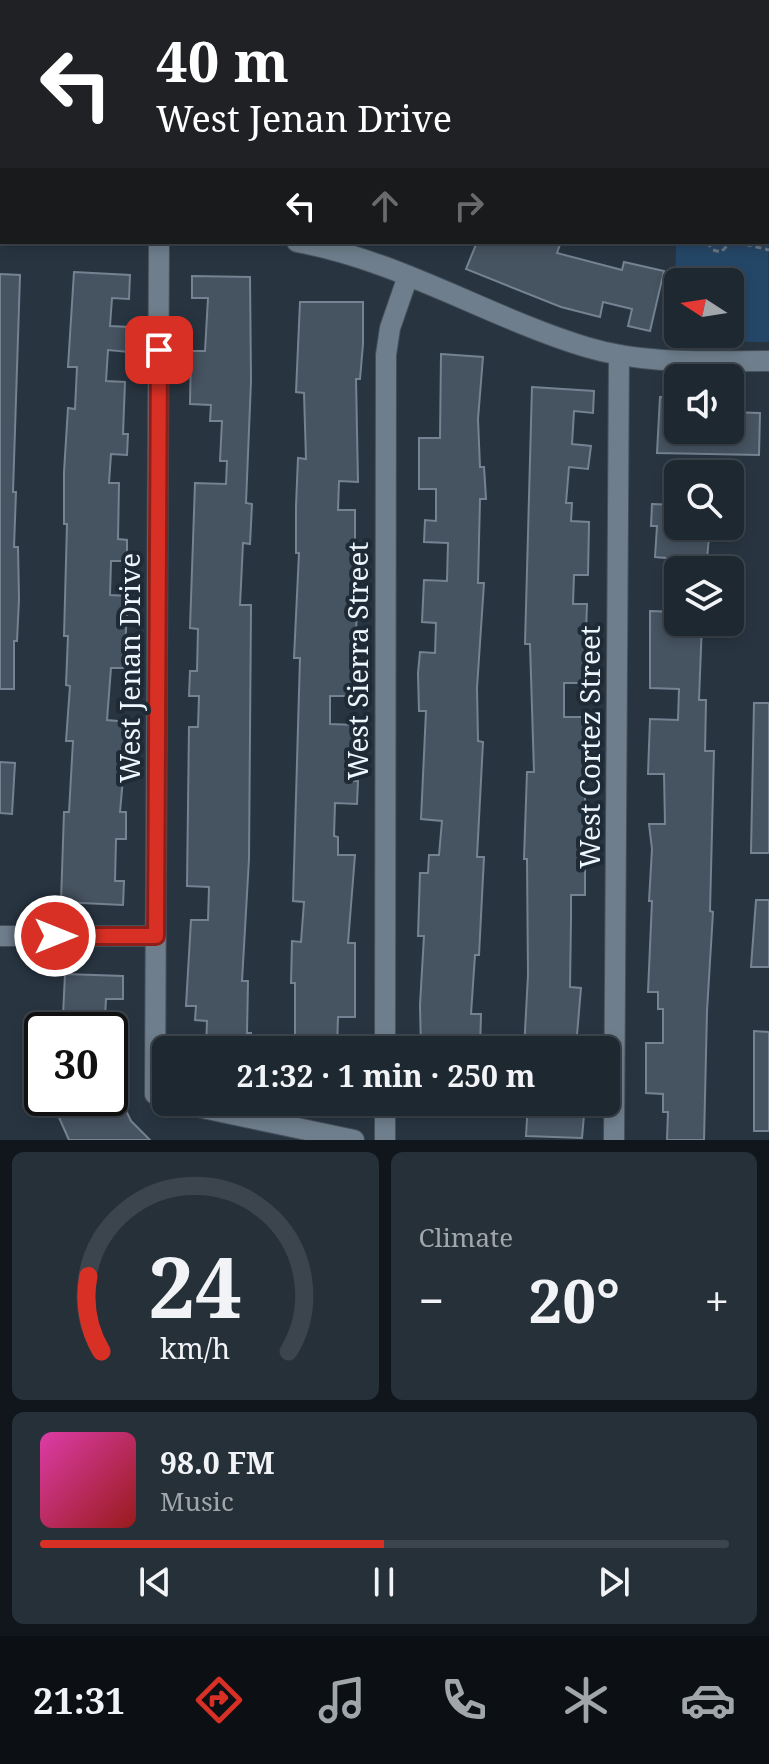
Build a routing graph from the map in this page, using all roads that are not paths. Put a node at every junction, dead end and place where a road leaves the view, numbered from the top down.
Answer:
1 (159, 244) edge
2 (304, 244) edge
3 (408, 276) junction
4 (619, 355) junction
5 (769, 361) edge
6 (0, 936) edge
7 (156, 936) junction
8 (162, 1036) edge
9 (385, 1036) edge
10 (246, 1116) edge
11 (385, 1116) edge
12 (354, 1140) edge
13 (385, 1140) edge
14 (614, 1140) edge

1 - 7 street, West Jenan Drive
2 - 3 street
3 - 4 street
3 - 9 street, West Sierra Street
4 - 5 street
4 - 14 street, West Cortez Street
6 - 7 street
7 - 8 street, West Jenan Drive
10 - 12 street
11 - 13 street

